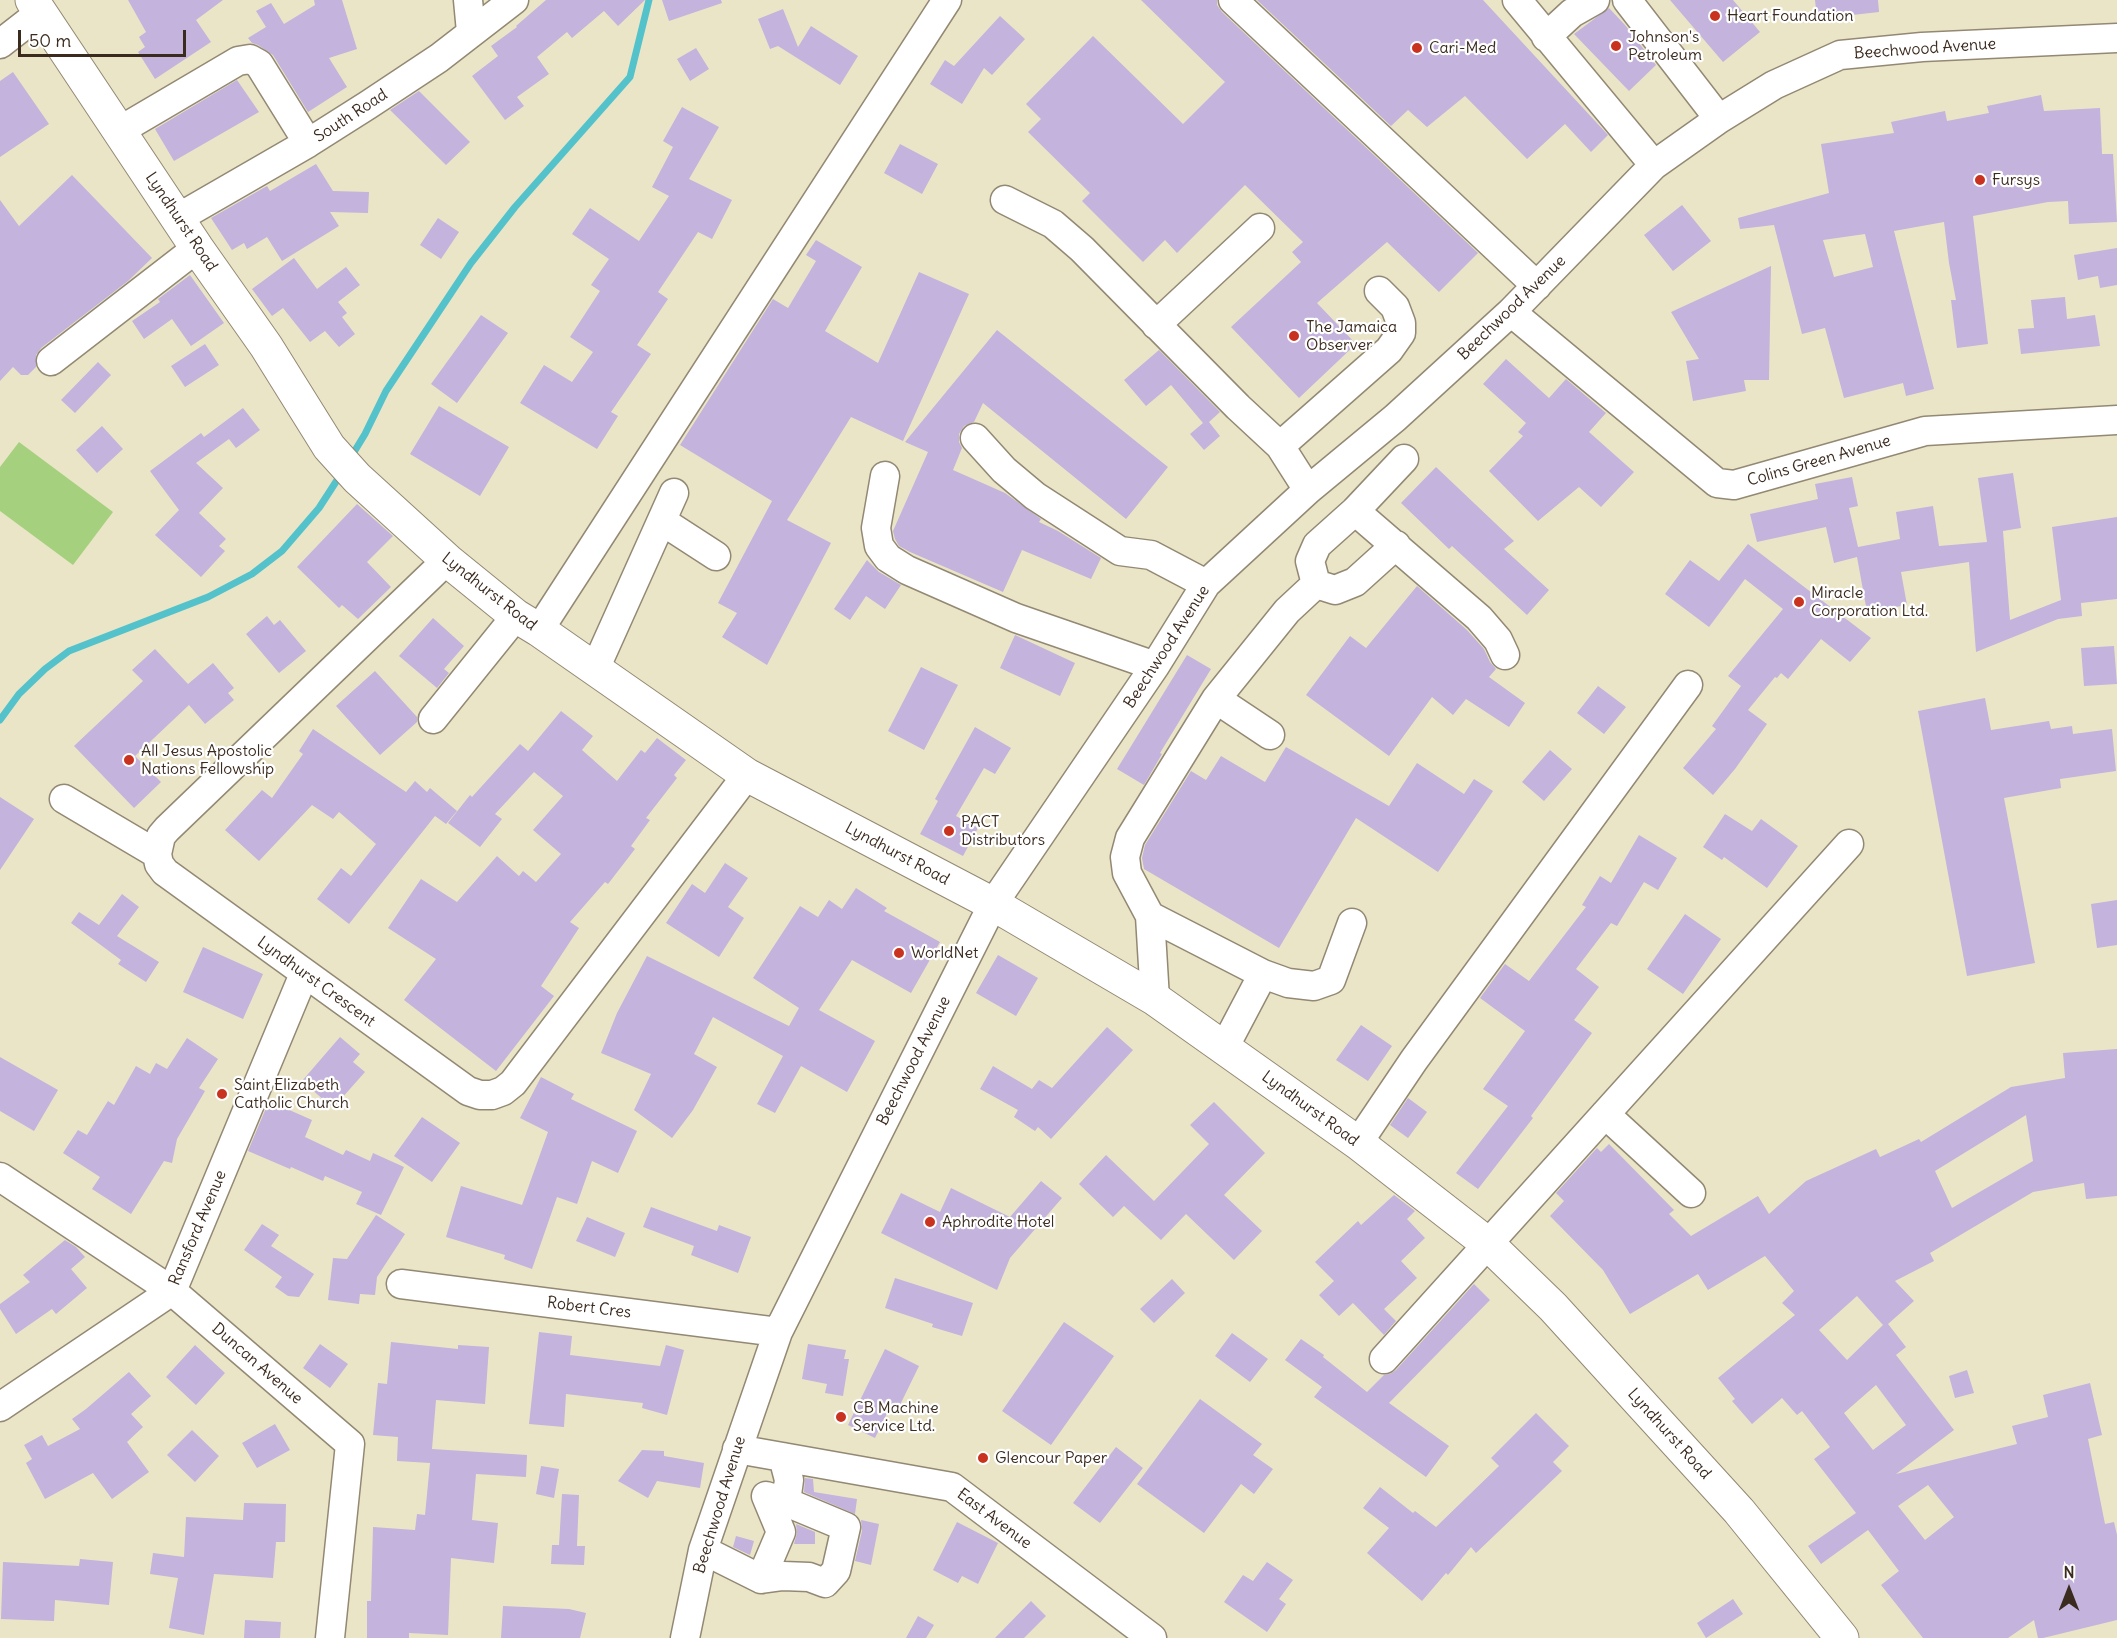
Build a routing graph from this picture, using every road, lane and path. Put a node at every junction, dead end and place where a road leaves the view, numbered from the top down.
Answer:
1 (468, 0) edge
2 (514, 0) edge
3 (947, 0) edge
4 (1233, 0) edge
5 (1517, 0) edge
6 (1595, 0) edge
7 (1627, 0) edge
8 (36, 6) edge
9 (471, 32) junction
10 (1545, 37) junction
11 (2117, 38) edge
12 (0, 44) edge
13 (1719, 118) junction
14 (119, 131) junction
15 (308, 143) junction
16 (1654, 165) junction
17 (1005, 200) dead end
18 (178, 218) junction
19 (1260, 228) dead end
20 (197, 248) junction
21 (1537, 286) junction
22 (1379, 291) dead end
23 (1511, 312) junction
24 (1156, 325) junction
25 (51, 361) dead end
26 (2117, 420) edge
27 (975, 438) dead end
28 (1280, 446) junction
29 (1404, 459) dead end
30 (885, 476) dead end
31 (1308, 490) junction
32 (675, 493) dead end
33 (1355, 511) junction
34 (662, 521) junction
35 (1396, 545) junction
36 (716, 556) dead end
37 (447, 560) junction
38 (1206, 584) junction
39 (1316, 584) junction
40 (527, 623) junction
41 (1505, 655) dead end
42 (1155, 666) junction
43 (595, 669) junction
44 (1688, 685) dead end
45 (1216, 699) junction
46 (433, 719) dead end
47 (1270, 735) dead end
48 (747, 775) junction
49 (64, 799) dead end
50 (1849, 844) dead end
51 (157, 854) junction
52 (993, 904) junction
53 (1150, 916) junction
54 (1352, 923) dead end
55 (304, 974) junction
56 (1263, 974) junction
57 (1155, 999) junction
58 (1224, 1048) junction
59 (1605, 1114) junction
60 (1358, 1143) junction
61 (0, 1177) edge
62 (1691, 1193) dead end
63 (1488, 1244) junction
64 (401, 1284) dead end
65 (172, 1291) junction
66 (778, 1332) junction
67 (1384, 1359) dead end
68 (0, 1407) edge
69 (737, 1449) junction
70 (783, 1457) junction
71 (786, 1502) junction
72 (703, 1550) junction
73 (761, 1579) junction
74 (330, 1638) edge
75 (685, 1638) edge
76 (1152, 1638) edge
77 (1842, 1638) edge

1 - 9 street
2 - 9 street, South Road
3 - 40 street
4 - 21 street
5 - 10 street
6 - 10 street
7 - 13 street
8 - 12 street
8 - 14 main road, Lyndhurst Road
9 - 15 street, South Road
10 - 16 street
11 - 13 street, Beechwood Avenue
13 - 16 street, Beechwood Avenue
14 - 15 street
14 - 18 main road, Lyndhurst Road
15 - 18 street, South Road
16 - 21 street, Beechwood Avenue
17 - 24 street
18 - 20 main road, Lyndhurst Road
19 - 24 street
20 - 25 street
20 - 37 main road, Lyndhurst Road
21 - 23 street, Beechwood Avenue
22 - 28 street
23 - 26 street, Colins Green Avenue
23 - 31 street, Beechwood Avenue
24 - 28 street
27 - 38 street
28 - 31 street
29 - 33 street
30 - 42 street
31 - 38 street, Beechwood Avenue
32 - 34 street
33 - 35 street
33 - 39 street
34 - 36 street
34 - 43 street
35 - 39 street
35 - 41 street
37 - 40 main road, Lyndhurst Road
37 - 51 street
38 - 42 street, Beechwood Avenue
39 - 45 street
40 - 43 main road, Lyndhurst Road
40 - 46 street
42 - 52 street, Beechwood Avenue
43 - 48 main road, Lyndhurst Road
44 - 60 street
45 - 47 street
45 - 53 street
48 - 52 main road, Lyndhurst Road
48 - 55 street, Lyndhurst Crescent
49 - 51 street
50 - 59 street
51 - 55 street, Lyndhurst Crescent
52 - 57 main road, Lyndhurst Road
52 - 66 street, Beechwood Avenue
53 - 56 street
53 - 57 street
54 - 56 street
55 - 65 street, Ransford Avenue
56 - 58 street
57 - 58 main road, Lyndhurst Road
58 - 60 main road, Lyndhurst Road
59 - 62 street
59 - 63 street
60 - 63 main road, Lyndhurst Road
61 - 65 street, Duncan Avenue
63 - 67 street
63 - 77 main road, Lyndhurst Road
64 - 66 street, Robert Cres
65 - 68 street, Ransford Avenue
65 - 74 street, Duncan Avenue
66 - 69 street, Beechwood Avenue
69 - 70 street, East Avenue
69 - 72 street, Beechwood Avenue
70 - 71 street
70 - 76 street, East Avenue
71 - 73 street
71 - 73 street
72 - 73 street
72 - 75 street, Beechwood Avenue

